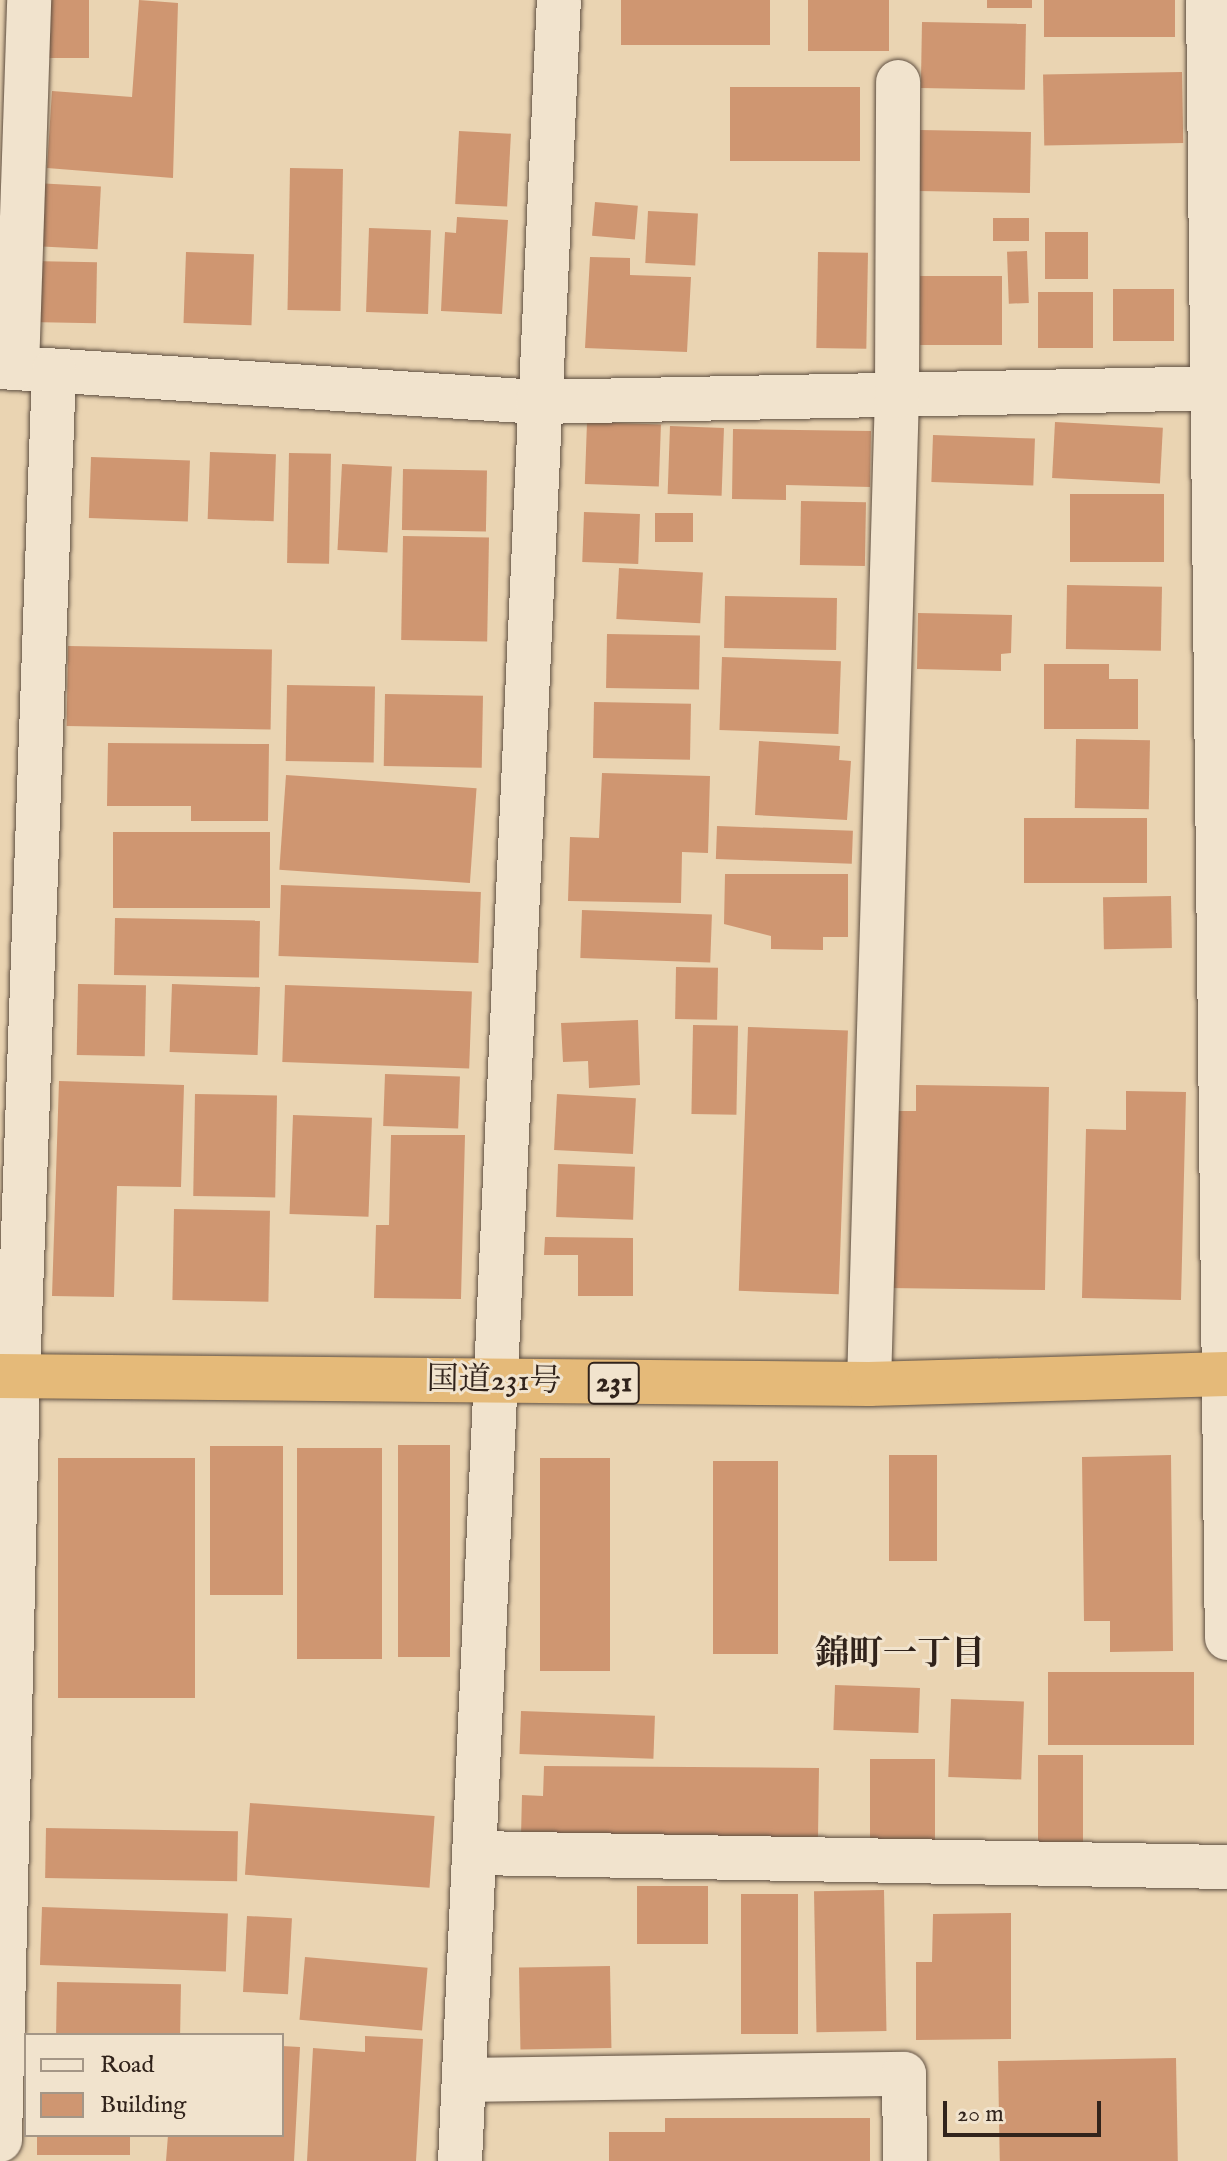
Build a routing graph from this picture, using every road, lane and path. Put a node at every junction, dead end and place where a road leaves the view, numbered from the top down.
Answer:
1 (29, 0) edge
2 (559, 0) edge
3 (1208, 0) edge
4 (898, 82) dead end
5 (24, 369) edge
6 (1218, 388) edge
7 (897, 396) junction
8 (538, 402) junction
9 (1224, 1374) edge
10 (9, 1376) edge
11 (497, 1382) junction
12 (869, 1384) junction
13 (1227, 1638) edge
14 (476, 1853) junction
15 (1227, 1867) edge
16 (465, 2080) junction
17 (0, 2140) edge
18 (460, 2161) edge
19 (905, 2161) edge

1 - 5 street
2 - 8 street
3 - 6 street
4 - 7 street
5 - 8 street
5 - 10 street
6 - 7 street
6 - 9 street
7 - 8 street
7 - 12 street
8 - 11 street
9 - 12 highway, 国道231号 / 231
9 - 13 street
10 - 11 highway, 国道231号 / 231
10 - 17 street
11 - 12 highway, 国道231号 / 231
11 - 14 street
14 - 15 street
14 - 16 street
16 - 18 street
16 - 19 street

